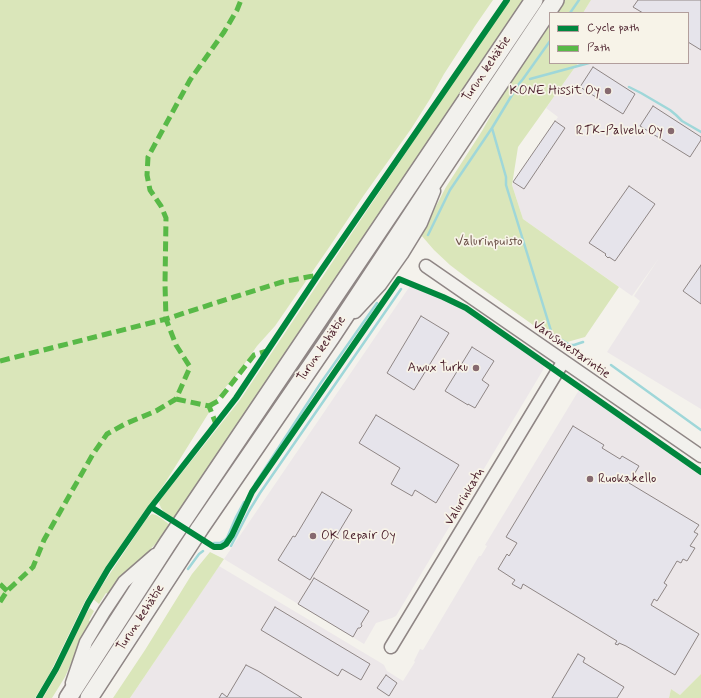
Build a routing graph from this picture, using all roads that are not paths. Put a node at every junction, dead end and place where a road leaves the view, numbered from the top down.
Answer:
1 (534, 0) edge
2 (550, 2) edge
3 (426, 266) dead end
4 (563, 362) junction
5 (701, 456) edge
6 (391, 647) dead end
7 (67, 698) edge
8 (88, 698) edge

1 - 7 highway, Turun kehätie
2 - 8 highway, Turun kehätie
3 - 4 street, Varusmestarintie
4 - 5 street, Varusmestarintie
4 - 6 street, Valurinkatu

